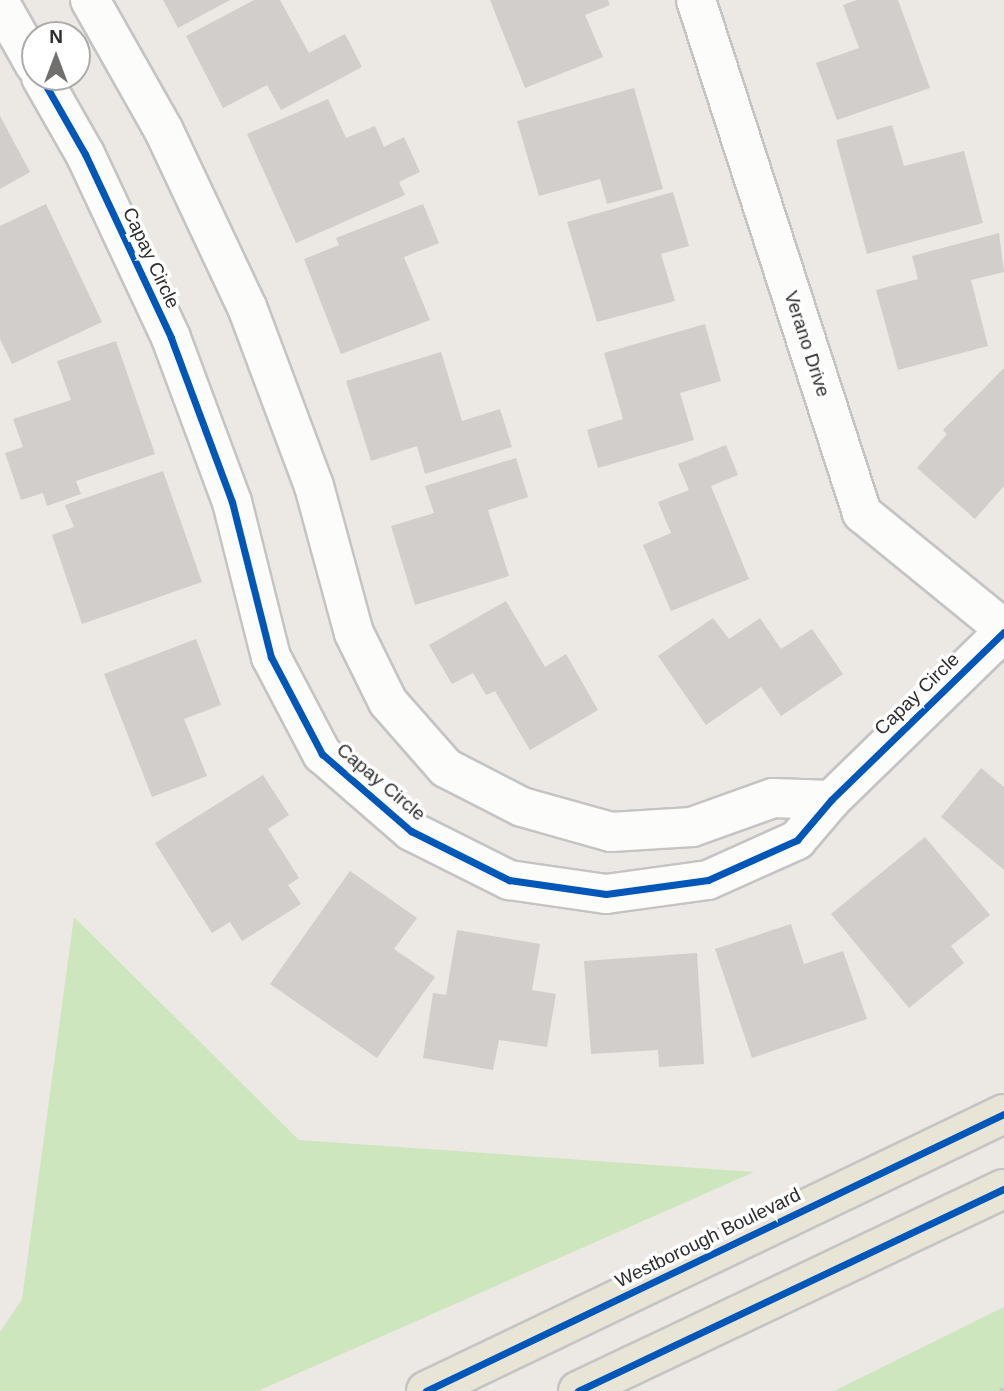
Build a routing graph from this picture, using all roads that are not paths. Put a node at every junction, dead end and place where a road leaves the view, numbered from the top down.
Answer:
1 (90, 0) edge
2 (696, 0) edge
3 (0, 3) edge
4 (21, 40) edge
5 (49, 91) edge
6 (1004, 630) edge
7 (831, 800) junction
8 (1004, 1114) edge
9 (1004, 1189) edge
10 (426, 1391) edge
11 (578, 1391) edge

1 - 7 street
2 - 6 street, Verano Drive
3 - 4 street
5 - 7 street, Capay Circle
6 - 7 street, Capay Circle
8 - 10 main road, Westborough Boulevard
9 - 11 main road

